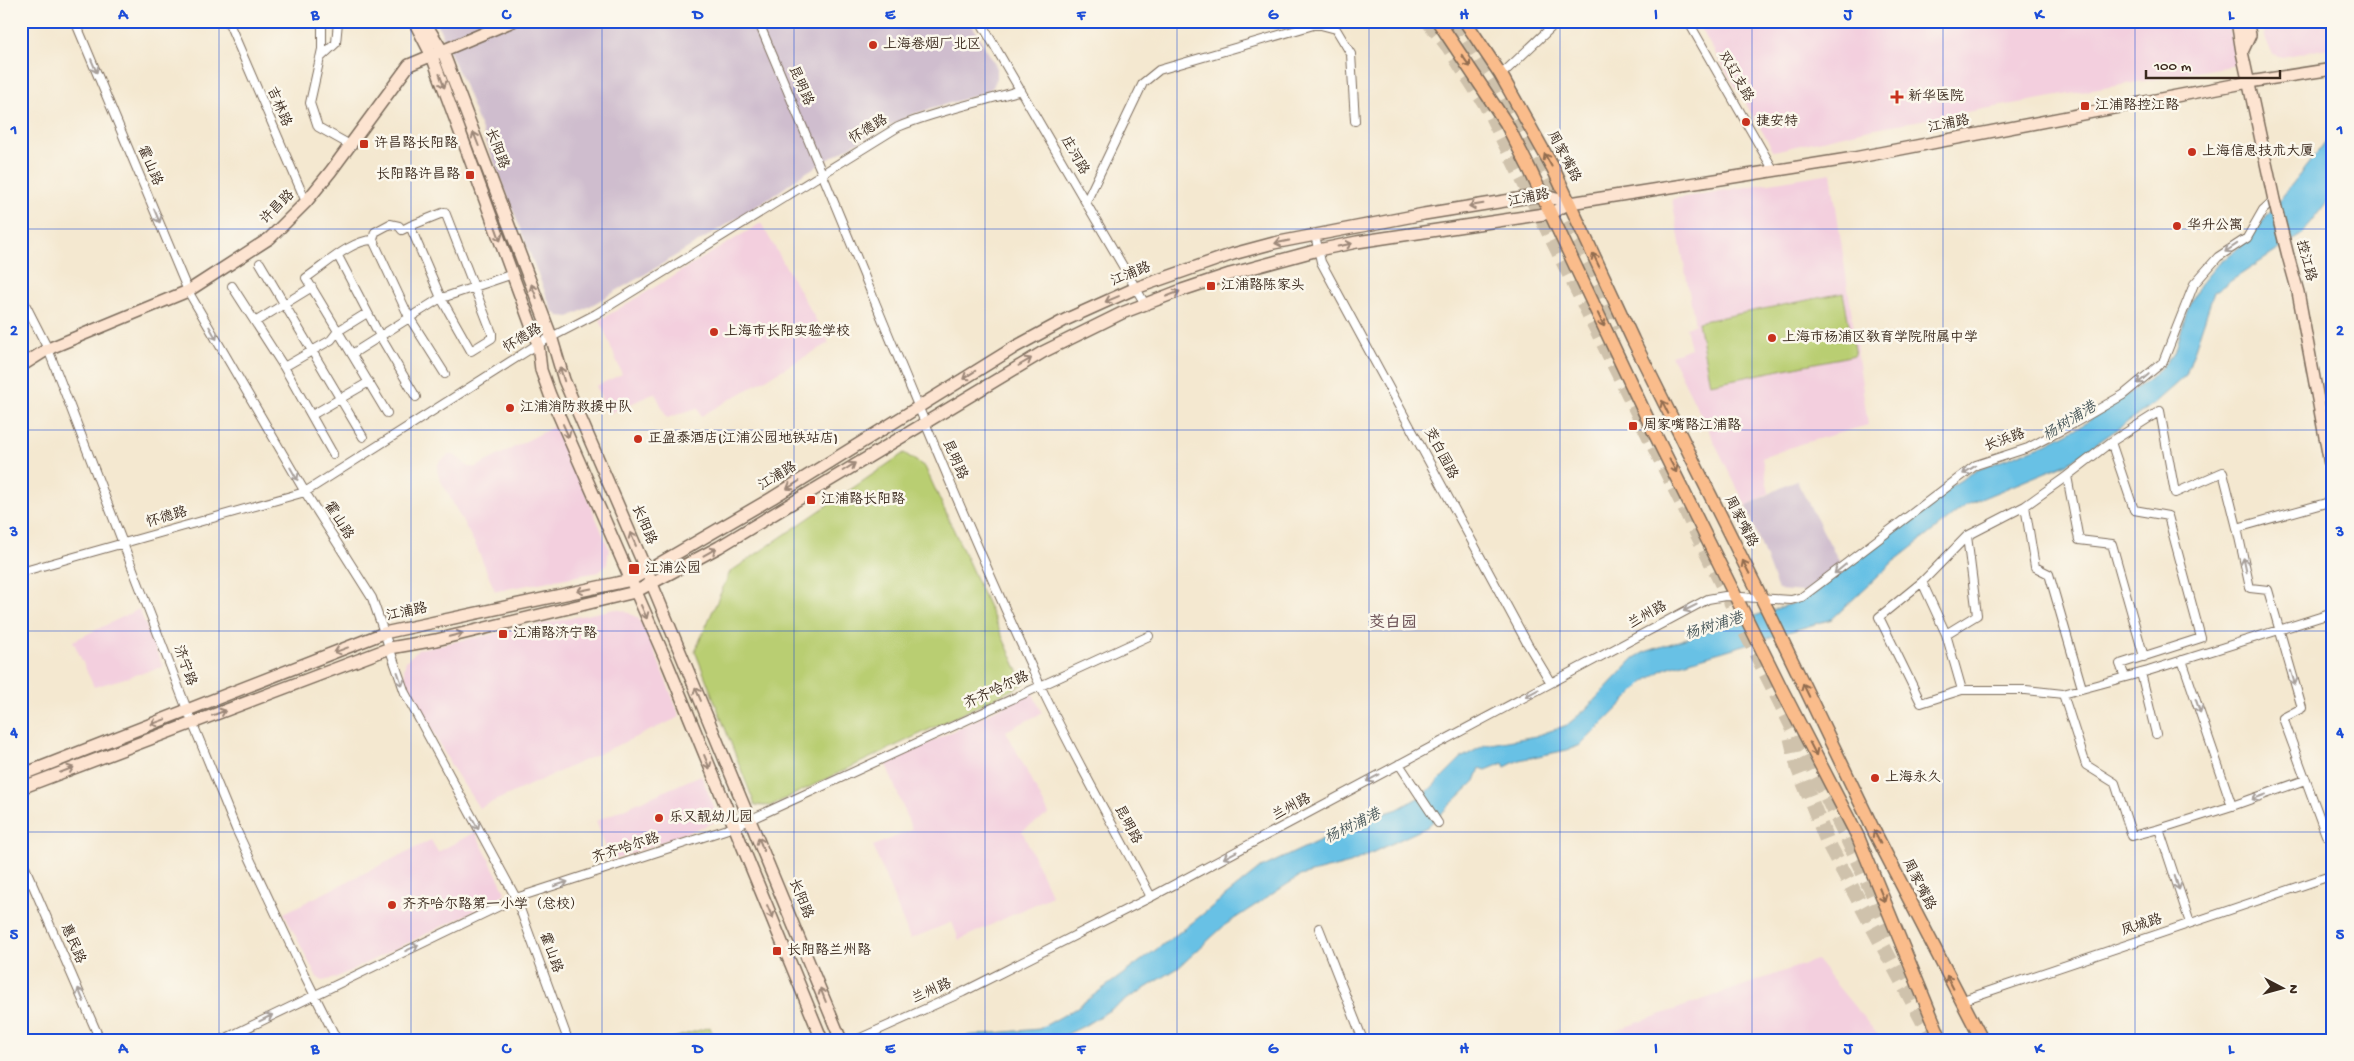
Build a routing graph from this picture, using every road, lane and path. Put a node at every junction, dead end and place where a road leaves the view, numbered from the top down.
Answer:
1 (75, 21) edge
2 (228, 21) edge
3 (322, 21) edge
4 (414, 21) edge
5 (424, 21) edge
6 (514, 21) edge
7 (758, 21) edge
8 (980, 21) edge
9 (1438, 21) edge
10 (1465, 21) edge
11 (1558, 21) edge
12 (1688, 21) edge
13 (2237, 21) edge
14 (2248, 21) edge
15 (338, 22) edge
16 (2242, 52) junction
17 (437, 54) junction
18 (320, 58) junction
19 (2333, 69) edge
20 (1501, 75) junction
21 (2249, 82) junction
22 (1021, 90) junction
23 (1355, 121) dead end
24 (352, 146) junction
25 (1774, 171) junction
26 (823, 172) junction
27 (1542, 195) junction
28 (2274, 200) junction
29 (306, 202) junction
30 (1086, 202) junction
31 (1570, 203) junction
32 (1551, 213) junction
33 (410, 226) junction
34 (1315, 235) junction
35 (372, 240) junction
36 (1318, 250) junction
37 (338, 256) junction
38 (260, 263) dead end
39 (513, 274) junction
40 (232, 286) dead end
41 (312, 287) junction
42 (473, 287) junction
43 (1136, 288) junction
44 (188, 291) junction
45 (21, 296) edge
46 (441, 298) junction
47 (284, 304) junction
48 (1145, 304) junction
49 (367, 313) junction
50 (410, 317) junction
51 (255, 322) junction
52 (338, 332) junction
53 (380, 336) junction
54 (551, 336) junction
55 (538, 344) junction
56 (48, 349) junction
57 (312, 351) junction
58 (352, 354) junction
59 (21, 366) edge
60 (284, 367) junction
61 (445, 374) dead end
62 (369, 382) junction
63 (416, 397) dead end
64 (340, 399) junction
65 (918, 408) junction
66 (387, 413) dead end
67 (312, 415) junction
68 (924, 424) junction
69 (363, 437) dead end
70 (2111, 442) junction
71 (333, 454) dead end
72 (2067, 476) junction
73 (2333, 480) edge
74 (305, 492) junction
75 (2333, 501) edge
76 (2025, 506) junction
77 (2237, 528) junction
78 (1967, 536) junction
79 (124, 544) junction
80 (21, 572) edge
81 (647, 572) junction
82 (631, 580) junction
83 (1922, 582) junction
84 (652, 584) junction
85 (635, 592) junction
86 (1736, 597) junction
87 (1766, 605) junction
88 (2333, 613) edge
89 (2279, 631) junction
90 (384, 633) junction
91 (1946, 634) junction
92 (1149, 636) dead end
93 (390, 648) junction
94 (2144, 657) junction
95 (2182, 660) junction
96 (2141, 673) junction
97 (2125, 677) junction
98 (1551, 683) junction
99 (1040, 685) junction
100 (2082, 688) junction
101 (1962, 690) junction
102 (2063, 694) junction
103 (188, 712) junction
104 (192, 723) junction
105 (2156, 734) dead end
106 (1399, 764) junction
107 (21, 775) edge
108 (2305, 780) junction
109 (21, 788) edge
110 (2232, 806) junction
111 (751, 819) junction
112 (1438, 823) dead end
113 (734, 827) junction
114 (2159, 828) junction
115 (2326, 835) dead end
116 (21, 858) edge
117 (2333, 875) edge
118 (32, 882) junction
119 (21, 886) edge
120 (1151, 897) junction
121 (516, 898) junction
122 (2190, 923) junction
123 (1319, 928) dead end
124 (314, 995) junction
125 (1960, 1001) junction
126 (1973, 1025) junction
127 (100, 1040) edge
128 (222, 1040) edge
129 (338, 1040) edge
130 (568, 1040) edge
131 (822, 1040) edge
132 (841, 1040) edge
133 (856, 1040) edge
134 (1363, 1040) edge
135 (1941, 1040) edge
136 (1977, 1040) edge
137 (1982, 1040) edge

1 -> 44 street, 霍山路
2 - 29 street, 吉林路
3 - 18 street
4 - 17 main road, 长阳路
5 - 17 main road, 长阳路
6 - 17 main road, 许昌路
7 - 26 street, 昆明路
8 - 22 street, 庄河路
9 -> 27 main road
10 - 20 main road, 周家嘴路
11 - 20 street
12 - 25 street, 双辽支路
13 - 16 main road, 控江路
14 - 16 main road
15 - 18 street
16 - 21 main road, 控江路
17 - 24 main road, 许昌路
17 -> 39 main road, 长阳路
54 -> 17 main road, 长阳路
18 - 24 street
19 - 21 main road, 江浦路
31 -> 20 main road, 周家嘴路
21 - 25 main road, 江浦路
21 - 28 main road, 控江路
22 - 26 street, 怀德路
22 - 30 street, 庄河路
23 - 30 street
24 - 29 main road, 许昌路
25 - 31 main road, 江浦路
26 - 54 street, 怀德路
26 - 65 street, 昆明路
27 - 31 main road, 江浦路
27 - 32 main road
27 -> 34 main road, 江浦路
28 - 73 main road, 控江路, bridge
28 -> 87 street, 长浜路
29 - 44 main road, 许昌路
30 - 43 street, 庄河路
31 - 32 main road, 江浦路
87 -> 31 main road, 周家嘴路
36 -> 32 main road, 江浦路
32 -> 86 main road
33 - 35 street
33 - 42 street
33 - 46 street
34 - 36 street, 茭白园路
34 -> 43 main road, 江浦路
35 - 37 street
35 - 50 street
48 -> 36 main road, 江浦路
36 - 98 street, 茭白园路
37 - 41 street
37 - 49 street
38 - 47 street
39 - 42 street
39 - 55 main road, 长阳路
40 - 51 street
41 - 47 street
41 - 52 street
42 - 46 street
42 - 46 street
43 - 48 street, 庄河路
43 -> 65 main road, 江浦路
44 - 56 main road, 许昌路
44 -> 74 street, 霍山路
45 - 56 street, 济宁路
46 - 50 street
47 - 51 street
47 - 57 street
68 -> 48 main road, 江浦路
49 - 52 street
49 - 53 street
50 - 53 street
50 - 61 street
51 - 60 street
52 - 57 street
52 - 58 street
53 - 58 street
53 - 63 street
54 - 55 street, 怀德路
81 -> 54 main road, 长阳路
55 - 74 street, 怀德路
55 -> 82 main road, 长阳路
56 - 59 main road, 许昌路
56 - 79 street, 济宁路
57 - 60 street
57 - 64 street
58 - 62 street
60 - 67 street
62 - 64 street
62 - 66 street
64 - 67 street
64 - 69 street
65 - 68 street, 昆明路
65 -> 81 main road, 江浦路
67 - 71 street
84 -> 68 main road, 江浦路
68 - 99 street, 昆明路
70 - 72 street
70 - 77 street
70 - 94 street
72 - 76 street
72 - 94 street
74 - 79 street, 怀德路
74 - 90 street, 霍山路
75 - 77 street
76 - 78 street
76 - 100 street
89 -> 77 street
78 - 83 street
78 - 91 street
79 - 80 street, 怀德路
79 - 103 street, 济宁路
81 - 82 main road, 江浦路
81 - 84 main road, 长阳路
82 - 85 main road, 长阳路
82 -> 90 main road, 江浦路
83 - 91 street
83 - 101 street
84 - 85 main road, 江浦路
111 -> 84 main road, 长阳路
93 -> 85 main road, 江浦路
85 -> 113 main road, 长阳路
86 - 87 street, 长浜路
86 -> 98 street, 兰州路
86 -> 135 main road
125 -> 87 main road, 周家嘴路
88 - 89 street
89 - 95 street
89 -> 108 street
90 - 93 street, 霍山路
90 -> 103 main road, 江浦路
91 - 101 street
92 - 99 street, 齐齐哈尔路
104 -> 93 main road, 江浦路
93 -> 121 street, 霍山路
94 - 97 street
95 - 96 street
95 -> 110 street
96 - 97 street
96 - 105 street
97 - 100 street
98 -> 106 street, 兰州路
99 - 111 street, 齐齐哈尔路
99 - 120 street, 昆明路
100 - 102 street
101 - 102 street
102 - 114 street
103 - 104 street, 济宁路
103 -> 107 main road, 江浦路
109 -> 104 main road, 江浦路
104 - 124 street, 济宁路
106 - 112 street
106 -> 120 street, 兰州路
108 -> 110 street
108 - 115 street
110 - 114 street
111 - 113 street, 齐齐哈尔路
132 -> 111 main road, 长阳路
121 -> 113 street, 齐齐哈尔路
113 -> 131 main road, 长阳路
114 -> 122 street
116 - 118 street, 惠民路
117 - 122 street, 凤城路
118 - 119 street
127 -> 118 street, 惠民路
120 - 133 street, 兰州路
124 -> 121 street, 齐齐哈尔路
121 - 130 street, 霍山路
122 - 125 street, 凤城路
123 - 134 street
128 -> 124 street, 齐齐哈尔路
124 - 129 street, 济宁路
125 - 126 main road, 周家嘴路
126 - 136 main road
126 - 137 main road, 周家嘴路

